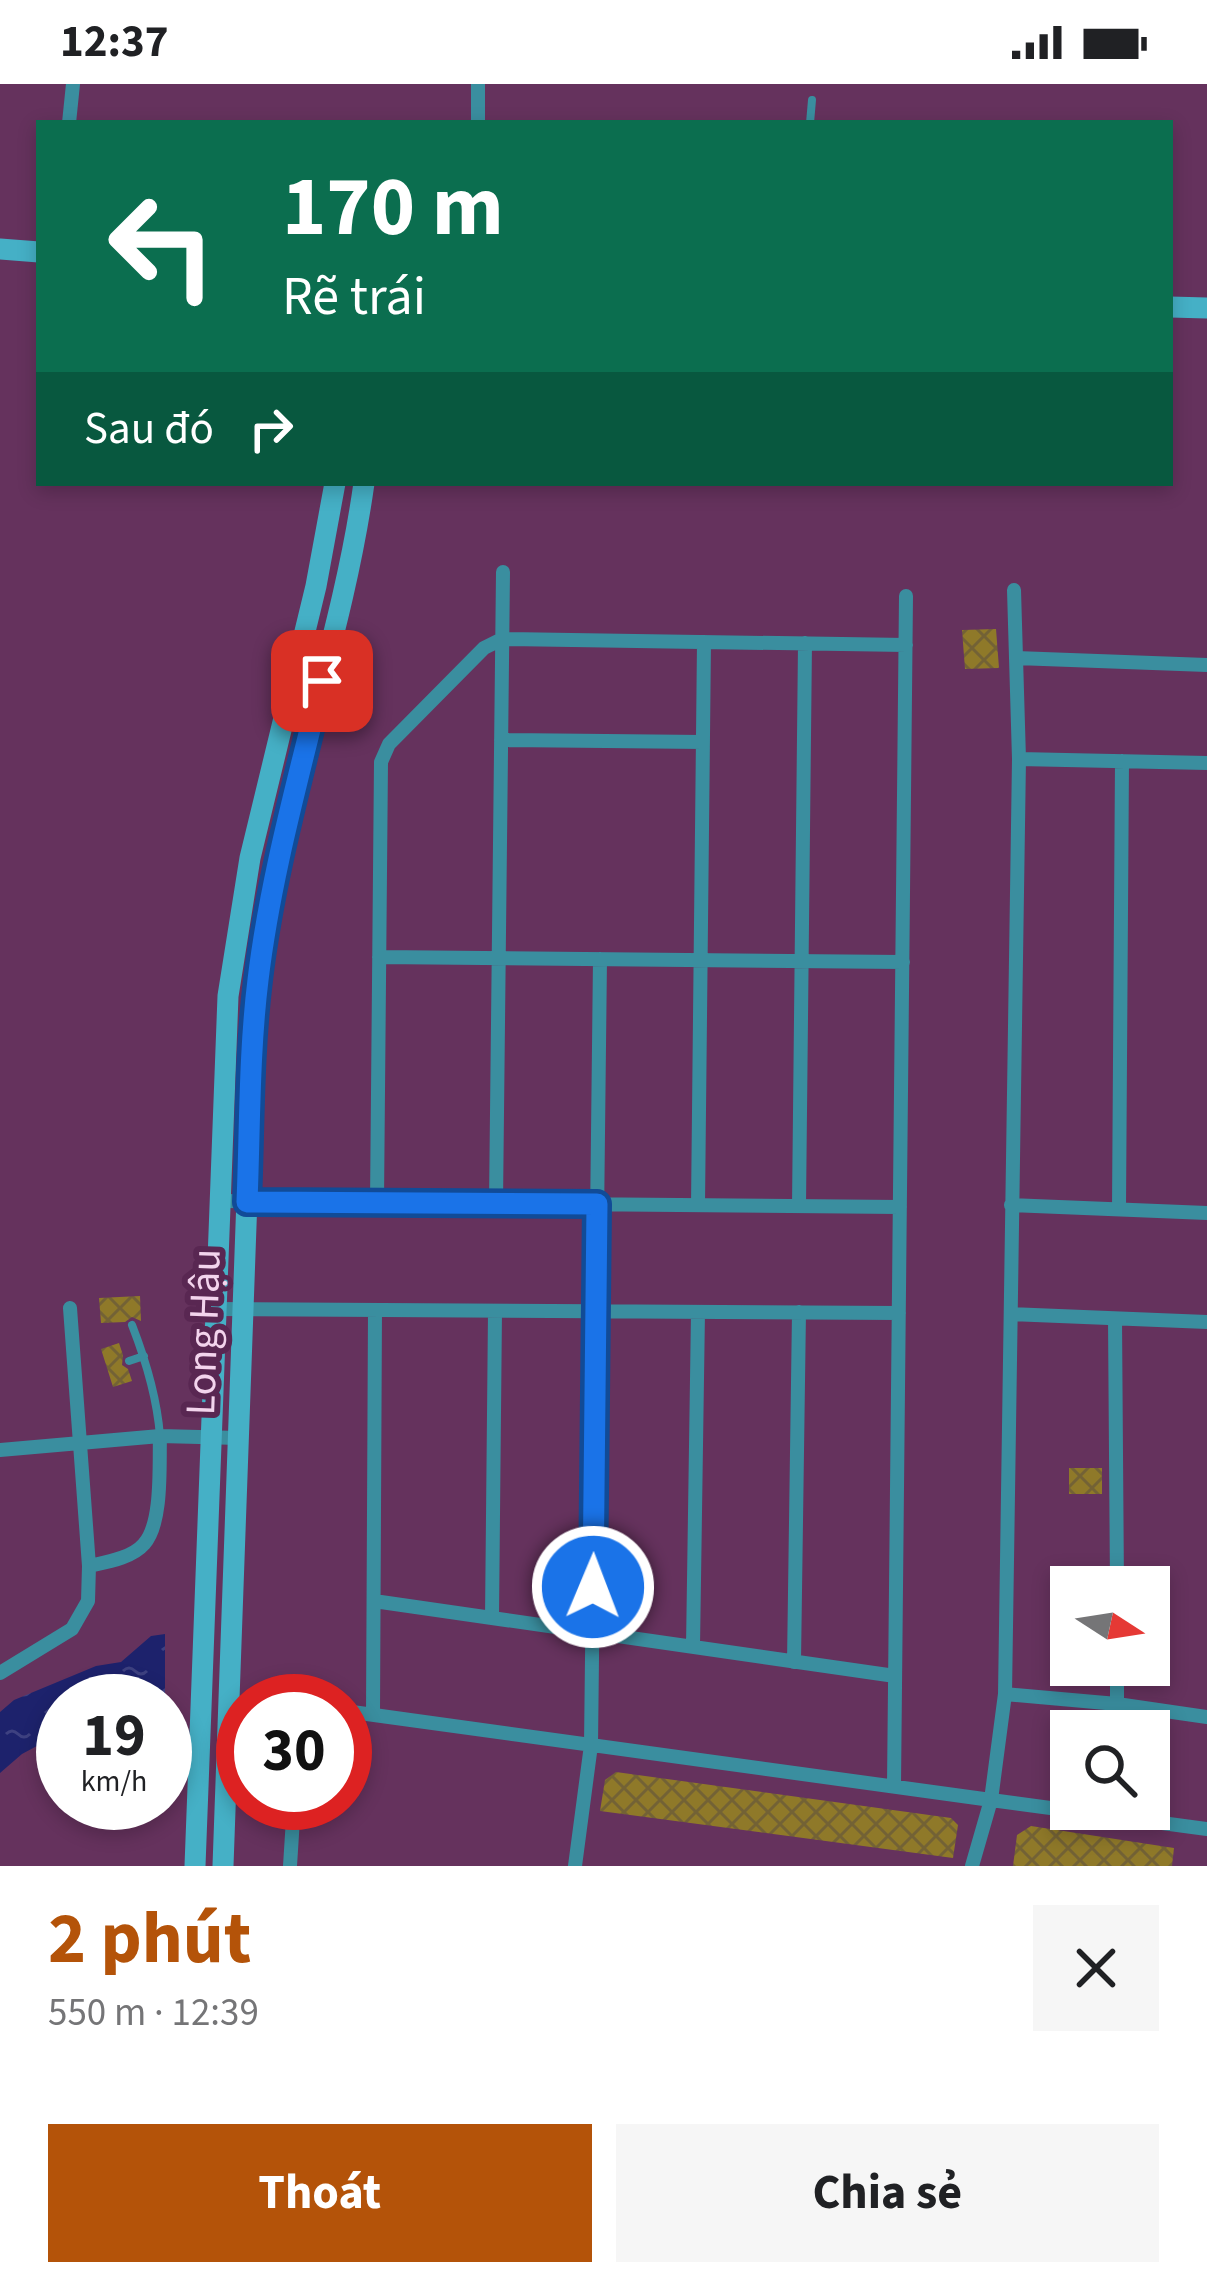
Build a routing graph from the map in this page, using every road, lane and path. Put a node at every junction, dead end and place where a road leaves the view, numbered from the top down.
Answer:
1 (73, 84) edge
2 (478, 84) edge
3 (812, 100) dead end
4 (69, 120) edge
5 (478, 120) edge
6 (810, 120) edge
7 (0, 249) edge
8 (36, 251) edge
9 (1173, 307) edge
10 (1207, 308) edge
11 (333, 486) edge
12 (363, 486) edge
13 (503, 572) dead end
14 (1014, 590) dead end
15 (906, 596) dead end
16 (502, 639) junction
17 (704, 642) junction
18 (805, 644) junction
19 (906, 645) junction
20 (1016, 658) junction
21 (1207, 664) edge
22 (501, 740) junction
23 (703, 742) junction
24 (1019, 758) junction
25 (1122, 761) junction
26 (1207, 764) edge
27 (380, 957) junction
28 (499, 958) junction
29 (600, 959) junction
30 (700, 960) junction
31 (802, 961) junction
32 (903, 962) junction
33 (219, 1201) junction
34 (247, 1202) junction
35 (376, 1202) junction
36 (496, 1203) junction
37 (597, 1204) junction
38 (698, 1205) junction
39 (1011, 1205) junction
40 (799, 1206) junction
41 (900, 1207) junction
42 (1119, 1209) junction
43 (1207, 1213) edge
44 (70, 1308) dead end
45 (215, 1309) junction
46 (243, 1309) junction
47 (375, 1310) junction
48 (495, 1311) junction
49 (596, 1311) junction
50 (698, 1312) junction
51 (799, 1312) junction
52 (899, 1313) junction
53 (1012, 1314) junction
54 (1115, 1319) junction
55 (1207, 1322) edge
56 (132, 1324) dead end
57 (144, 1356) junction
58 (129, 1361) dead end
59 (160, 1436) junction
60 (211, 1437) junction
61 (239, 1438) junction
62 (79, 1443) junction
63 (0, 1450) edge
64 (89, 1566) junction
65 (1117, 1566) edge
66 (374, 1601) junction
67 (492, 1618) junction
68 (593, 1633) junction
69 (693, 1647) junction
70 (794, 1662) junction
71 (0, 1673) edge
72 (895, 1676) junction
73 (1118, 1686) edge
74 (1005, 1694) junction
75 (1118, 1704) junction
76 (373, 1715) joint
77 (1207, 1717) edge
78 (591, 1745) junction
79 (894, 1786) junction
80 (991, 1800) junction
81 (1207, 1828) edge
82 (292, 1830) edge
83 (195, 1866) edge
84 (223, 1866) edge
85 (290, 1866) edge
86 (575, 1866) edge
87 (972, 1866) edge

1 - 4 street
2 - 5 street
3 - 6 lane
7 - 8 main road
9 - 10 main road
11 - 33 main road, Long Hậu
12 - 34 main road, Long Hậu
13 - 16 street
14 - 20 street
15 - 19 street
16 - 17 street
16 - 22 street
16 - 27 street
17 - 18 street
17 - 23 street
18 - 19 street
18 - 31 street
19 - 32 street
20 - 21 street
20 - 24 street
22 - 23 street
22 - 28 street
23 - 30 street
24 - 25 street
24 - 39 street
25 - 26 street
25 - 42 street
27 - 28 street
27 - 35 street
28 - 29 street
28 - 36 street
29 - 30 street
29 - 37 street
30 - 31 street
30 - 38 street
31 - 32 street
31 - 40 street
32 - 41 street
33 - 34 street
33 - 45 main road, Long Hậu
34 - 35 street
34 - 46 main road, Long Hậu
35 - 36 street
36 - 37 street
37 - 38 street
37 - 49 street
38 - 40 street
39 - 42 street
39 - 53 street
40 - 41 street
41 - 52 street
42 - 43 street
44 - 62 street
45 - 46 street
45 - 60 main road, Long Hậu
46 - 47 street
46 - 61 main road, Long Hậu
47 - 48 street
47 - 66 street
48 - 49 street
48 - 67 street
49 - 50 street
49 - 68 street
50 - 51 street
50 - 69 street
51 - 52 street
51 - 70 street
52 - 72 street
53 - 54 street
53 - 74 street
54 - 55 street
54 - 65 street
56 - 57 lane
57 - 58 lane
57 - 59 lane
59 - 60 street
59 - 62 street
59 - 64 street
60 - 61 street
60 - 83 main road, Long Hậu
61 - 84 main road, Long Hậu
62 - 63 street
62 - 64 street
64 - 71 street
66 - 67 street
66 - 76 street
67 - 68 street
68 - 69 street
68 - 78 street
69 - 70 street
70 - 72 street
72 - 79 street
73 - 75 street
74 - 75 street
74 - 80 street
75 - 77 street
76 - 78 street
78 - 79 street
78 - 86 street
79 - 80 street
80 - 81 street
80 - 87 street
82 - 85 street

